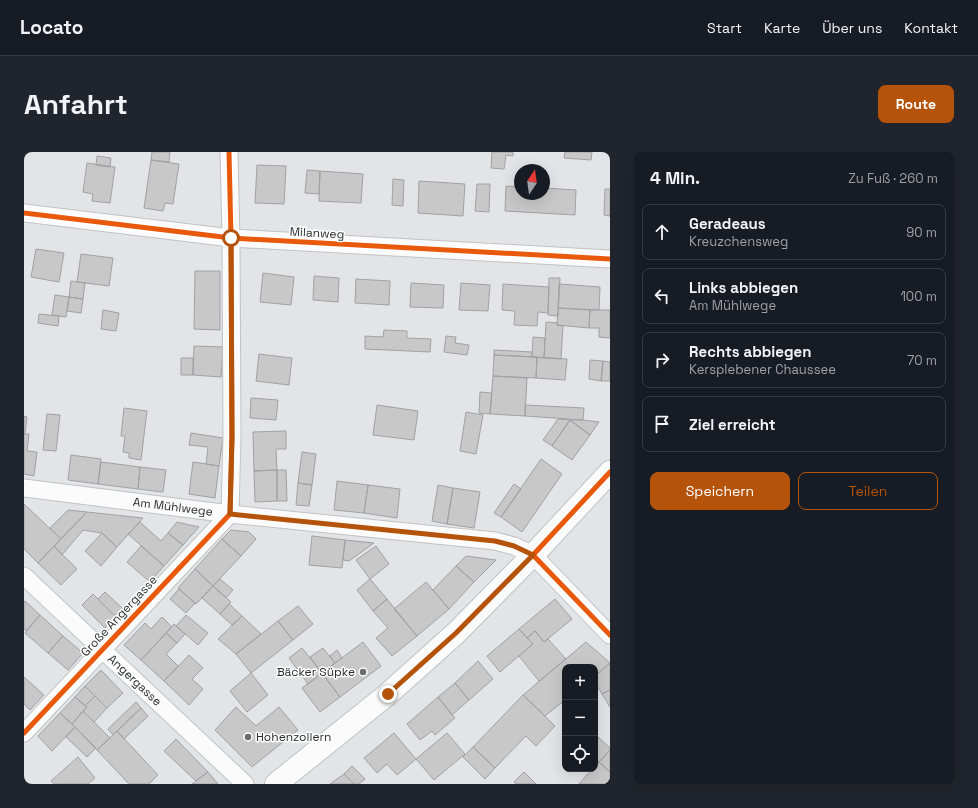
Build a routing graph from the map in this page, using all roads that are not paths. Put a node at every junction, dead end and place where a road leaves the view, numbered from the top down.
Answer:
1 (229, 152) edge
2 (24, 213) edge
3 (231, 238) junction
4 (610, 259) edge
5 (610, 472) edge
6 (24, 488) edge
7 (230, 514) junction
8 (533, 555) junction
9 (24, 577) edge
10 (610, 635) edge
11 (102, 650) junction
12 (24, 733) edge
13 (245, 784) edge
14 (276, 784) edge

1 - 3 street
2 - 3 street, Milanweg
3 - 4 street, Milanweg
3 - 7 street
5 - 8 main road
6 - 7 street, Am Mühlwege
7 - 8 street, Am Mühlwege
7 - 11 street, Große Angergasse
8 - 10 street
8 - 14 main road
9 - 11 street, Angergasse
11 - 12 street, Große Angergasse
11 - 13 street, Angergasse

